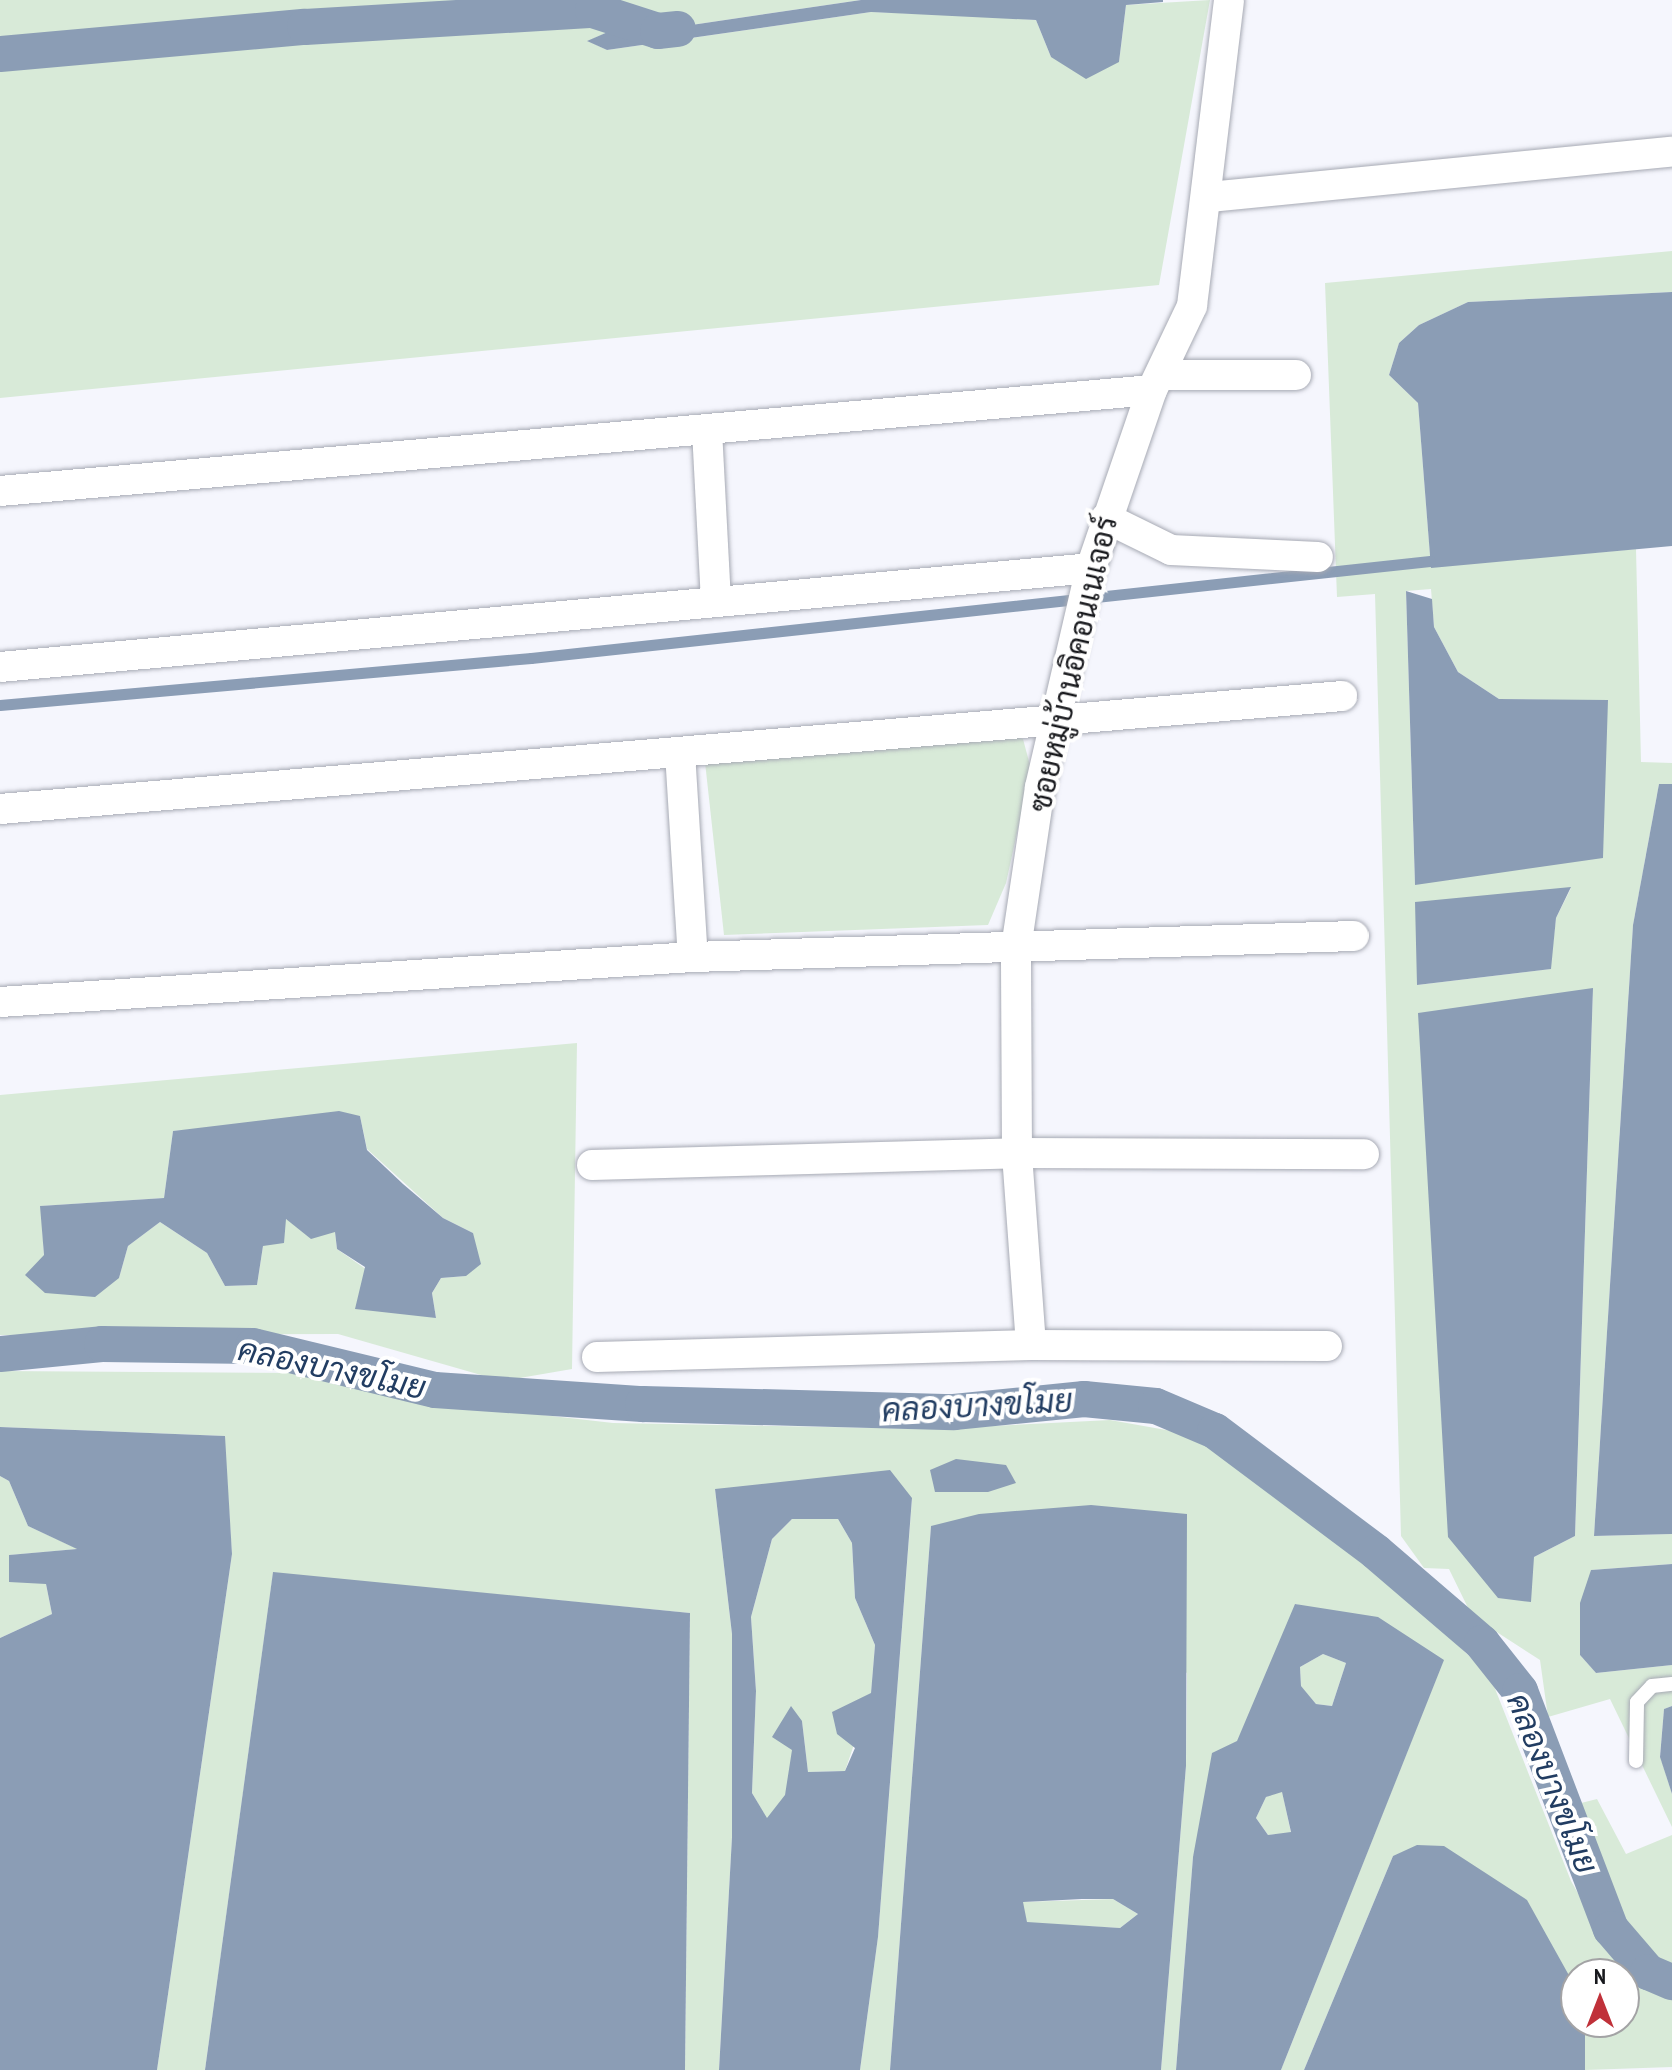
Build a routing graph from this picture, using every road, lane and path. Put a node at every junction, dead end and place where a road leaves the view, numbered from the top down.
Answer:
1 (1229, 0) edge
2 (1672, 152) edge
3 (1209, 197) junction
4 (1296, 375) dead end
5 (1157, 382) junction
6 (707, 430) junction
7 (0, 491) edge
8 (1106, 518) junction
9 (1318, 557) dead end
10 (1087, 590) junction
11 (716, 601) junction
12 (0, 667) edge
13 (1342, 696) dead end
14 (1058, 723) junction
15 (680, 753) junction
16 (0, 809) edge
17 (1354, 936) dead end
18 (1016, 948) junction
19 (693, 957) junction
20 (0, 1002) edge
21 (1017, 1153) junction
22 (1364, 1154) dead end
23 (592, 1165) dead end
24 (1031, 1345) junction
25 (1327, 1346) dead end
26 (597, 1357) dead end
27 (1672, 1684) edge
28 (1636, 1761) dead end

1 - 3 street, ซอยหมู่บ้านอิคอนเนเจอร์
2 - 3 street
3 - 5 street, ซอยหมู่บ้านอิคอนเนเจอร์
4 - 5 street
5 - 6 street
5 - 8 street, ซอยหมู่บ้านอิคอนเนเจอร์
6 - 7 street
6 - 11 street
8 - 9 street
8 - 10 street, ซอยหมู่บ้านอิคอนเนเจอร์
10 - 11 street
10 - 14 street, ซอยหมู่บ้านอิคอนเนเจอร์
11 - 12 street
13 - 14 street
14 - 15 street
14 - 18 street, ซอยหมู่บ้านอิคอนเนเจอร์
15 - 16 street
15 - 19 street
17 - 18 street
18 - 19 street
18 - 21 street, ซอยหมู่บ้านอิคอนเนเจอร์
19 - 20 street
21 - 22 street
21 - 23 street
21 - 24 street, ซอยหมู่บ้านอิคอนเนเจอร์
24 - 25 street
24 - 26 street
27 - 28 lane

